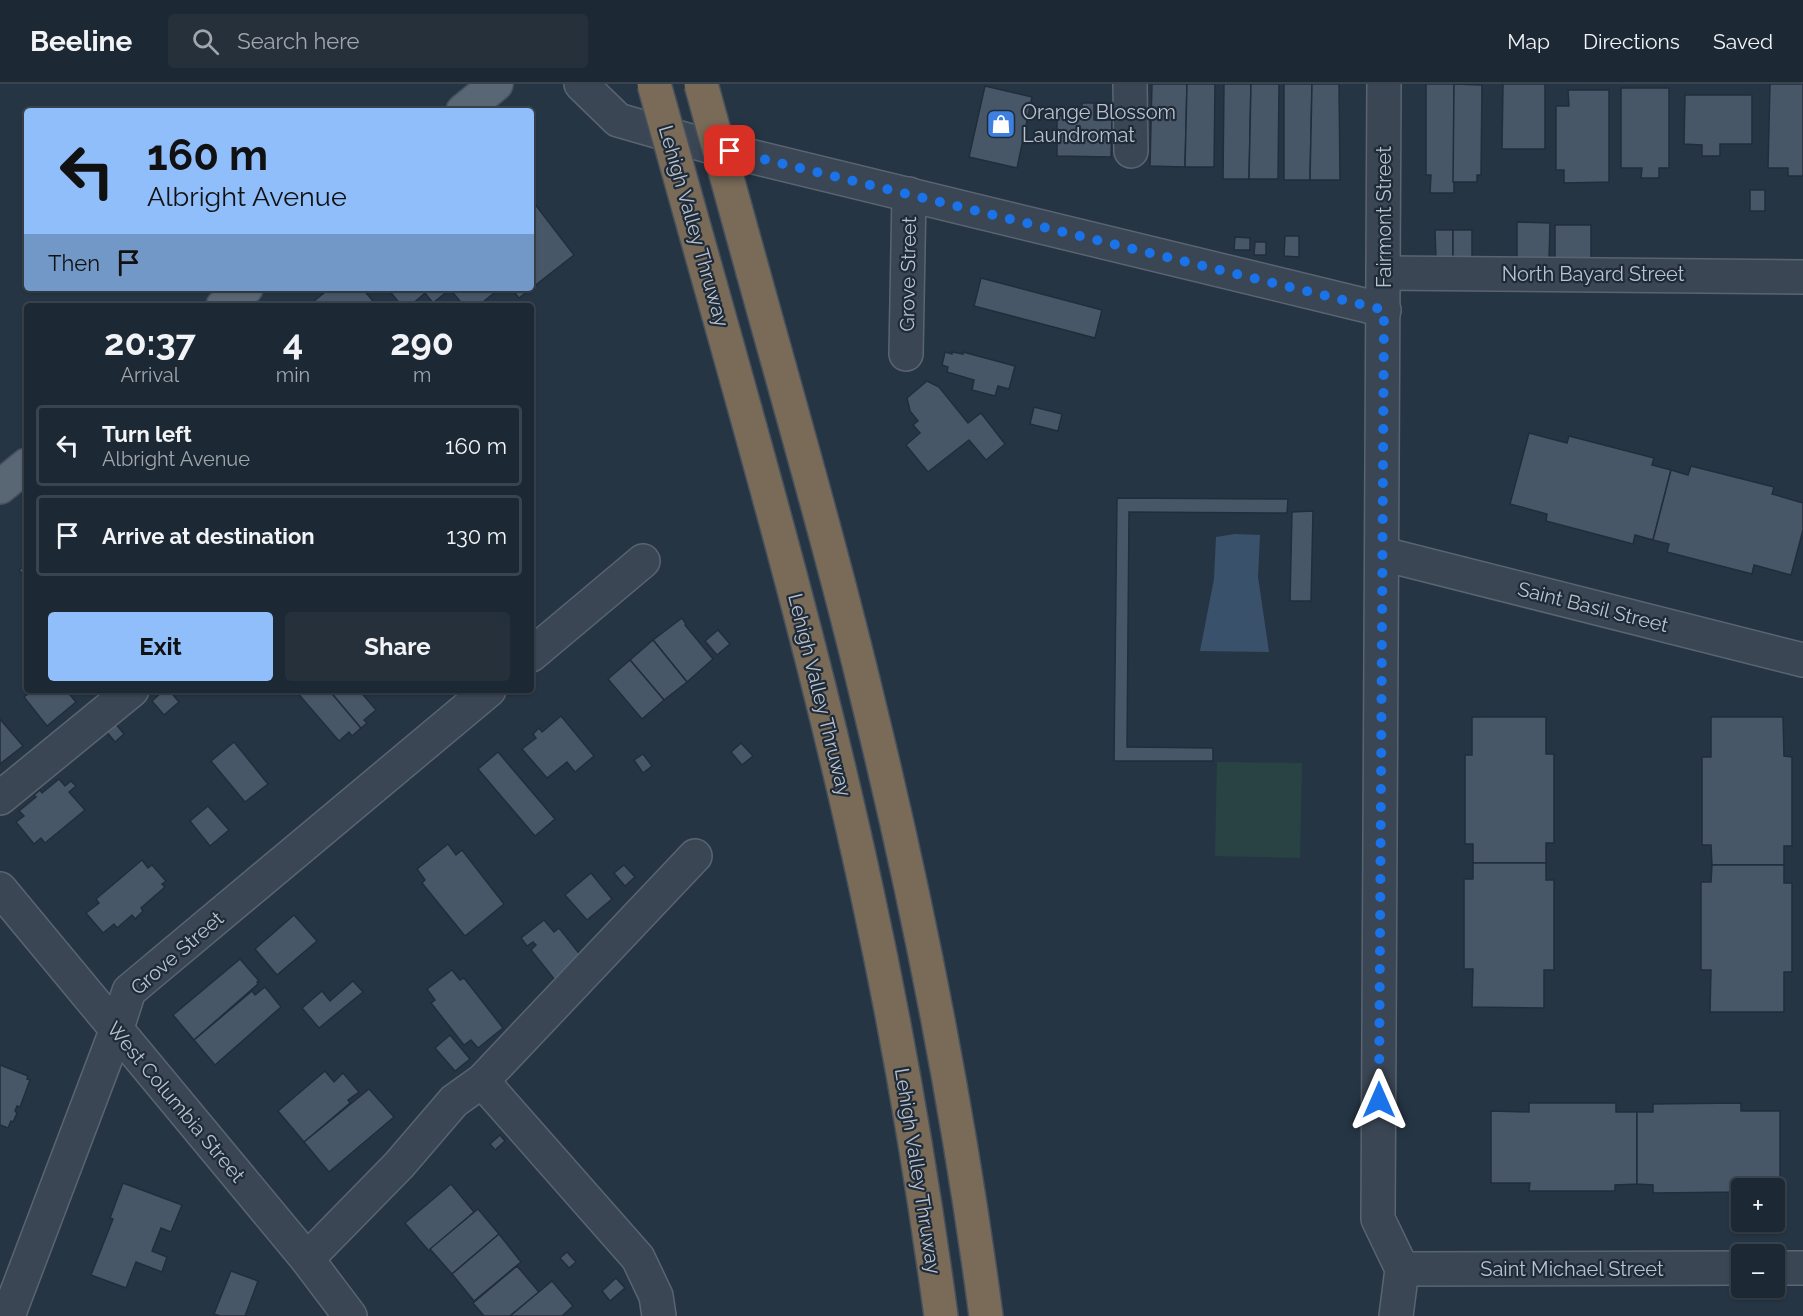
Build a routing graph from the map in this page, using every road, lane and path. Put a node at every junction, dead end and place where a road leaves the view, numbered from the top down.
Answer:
1 (496, 84) edge
2 (581, 84) edge
3 (654, 84) edge
4 (701, 84) edge
5 (1130, 84) edge
6 (1384, 84) edge
7 (467, 108) edge
8 (1131, 152) dead end
9 (909, 194) junction
10 (1384, 273) junction
11 (1803, 277) edge
12 (242, 291) edge
13 (227, 303) edge
14 (1384, 310) junction
15 (906, 354) dead end
16 (24, 467) edge
17 (0, 487) edge
18 (1383, 554) junction
19 (643, 561) dead end
20 (534, 652) edge
21 (1803, 660) edge
22 (128, 693) edge
23 (485, 693) edge
24 (0, 798) edge
25 (695, 856) dead end
26 (0, 889) edge
27 (116, 1030) junction
28 (482, 1081) junction
29 (307, 1259) junction
30 (1731, 1268) edge
31 (1785, 1268) edge
32 (1803, 1268) edge
33 (1402, 1269) junction
34 (8, 1316) edge
35 (350, 1316) edge
36 (659, 1316) edge
37 (941, 1316) edge
38 (986, 1316) edge
39 (1396, 1316) edge

1 - 7 main road
2 - 9 street
3 - 37 highway, Lehigh Valley Thruway, bridge
4 - 38 highway, bridge
5 - 8 street
6 - 10 street, Fairmont Street
9 - 14 street
9 - 15 street, Grove Street
10 - 11 street, North Bayard Street
10 - 14 street, Fairmont Street
12 - 13 main road
14 - 18 street, Fairmont Street
16 - 17 main road
18 - 21 street, Saint Basil Street
18 - 33 street, Fairmont Street
19 - 20 street
22 - 24 street
23 - 27 street, Grove Street
25 - 28 street
26 - 27 street, West Columbia Street
27 - 29 street, West Columbia Street
27 - 34 street, Grove Street
28 - 29 street
28 - 36 street
29 - 35 street, West Columbia Street
30 - 33 street, Saint Michael Street
31 - 32 street
33 - 39 street

